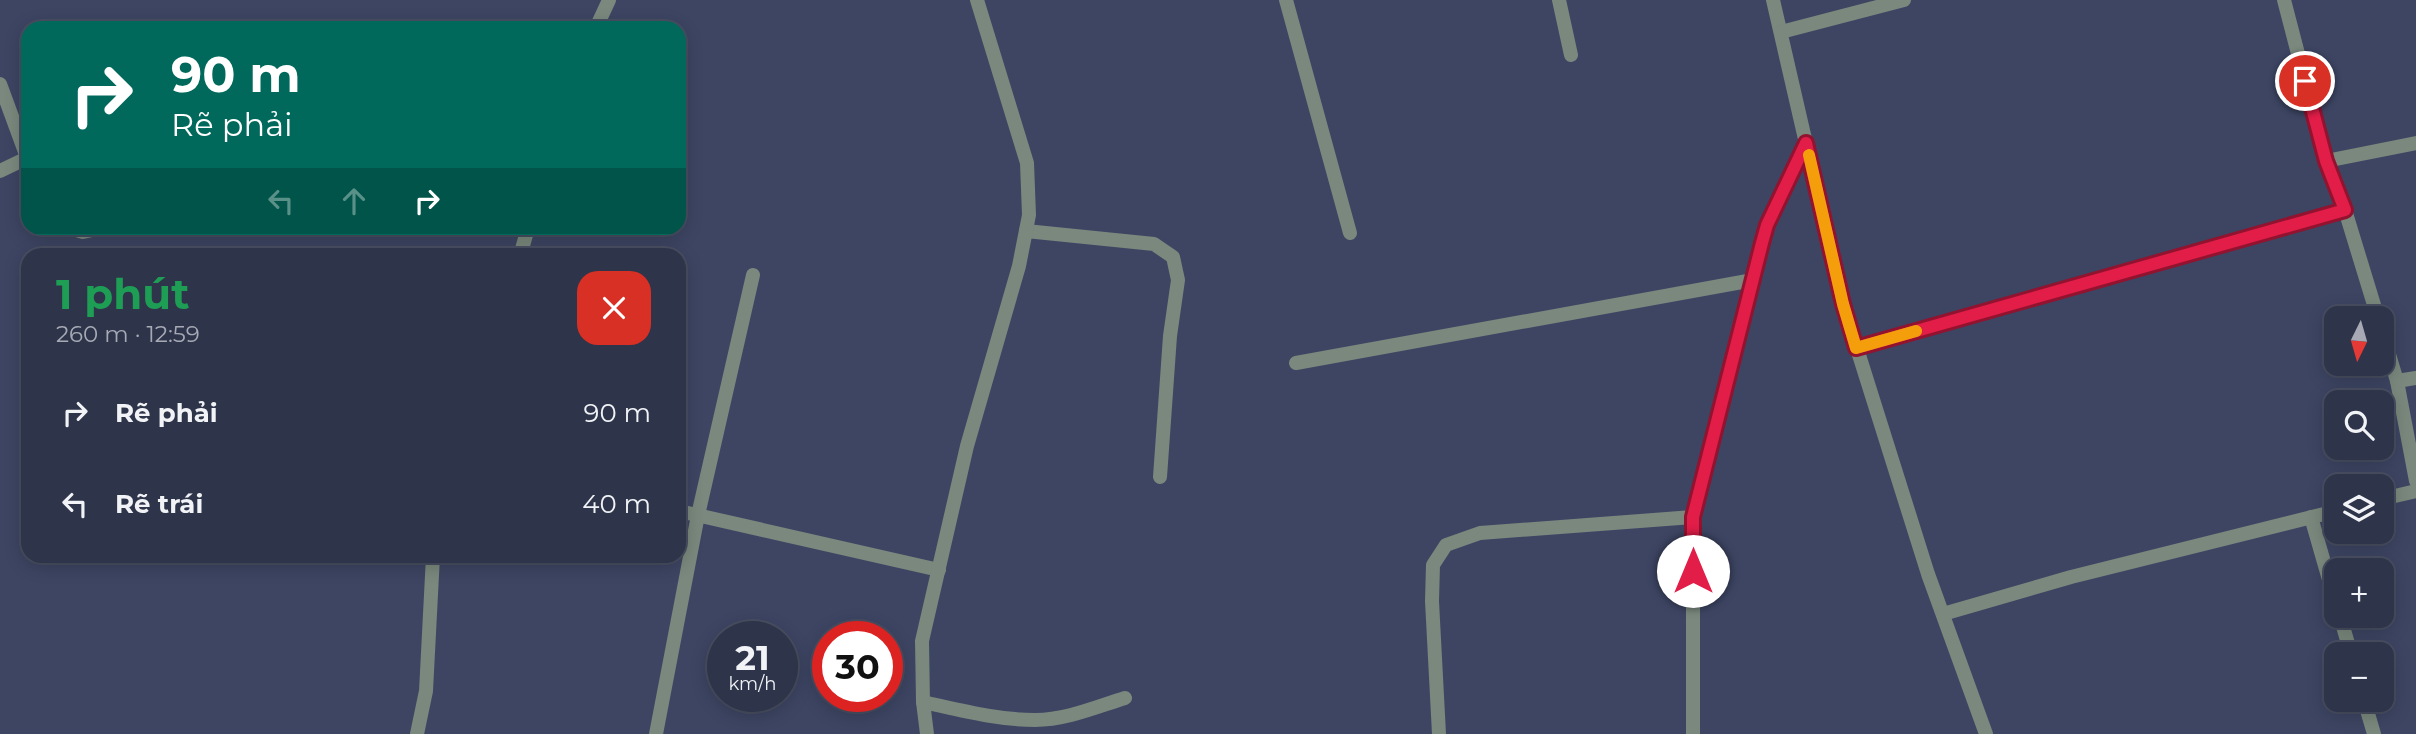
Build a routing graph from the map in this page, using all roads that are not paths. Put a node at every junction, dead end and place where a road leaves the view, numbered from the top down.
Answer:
1 (609, 0) edge
2 (976, 0) edge
3 (1286, 0) edge
4 (1559, 0) edge
5 (1773, 0) edge
6 (1904, 0) edge
7 (2284, 0) edge
8 (599, 21) edge
9 (1781, 32) junction
10 (1571, 55) dead end
11 (0, 84) edge
12 (21, 140) edge
13 (1806, 143) junction
14 (2416, 143) edge
15 (2326, 161) junction
16 (21, 162) edge
17 (0, 171) edge
18 (2345, 210) junction
19 (1026, 231) junction
20 (1350, 233) dead end
21 (753, 275) dead end
22 (1753, 281) junction
23 (2374, 306) edge
24 (1856, 348) junction
25 (1296, 363) dead end
26 (2394, 372) edge
27 (2416, 378) edge
28 (2397, 382) junction
29 (1160, 477) dead end
30 (2416, 481) edge
31 (2416, 491) edge
32 (2394, 496) edge
33 (686, 512) edge
34 (2324, 514) edge
35 (698, 515) junction
36 (1693, 517) junction
37 (2311, 517) junction
38 (2324, 562) edge
39 (433, 563) edge
40 (939, 570) junction
41 (1942, 614) junction
42 (1125, 698) dead end
43 (923, 702) junction
44 (2368, 712) edge
45 (417, 734) edge
46 (656, 734) edge
47 (927, 734) edge
48 (1438, 734) edge
49 (1693, 734) edge
50 (1986, 734) edge
51 (2374, 734) edge

1 - 8 street
2 - 19 street
3 - 20 street
4 - 10 street
5 - 9 street
6 - 9 street
7 - 15 street
9 - 13 street
11 - 12 street
13 - 22 street
13 - 24 street
14 - 15 street
15 - 18 street
16 - 17 street
18 - 23 street
18 - 24 street
19 - 29 street
19 - 40 street
21 - 35 street
22 - 25 street
22 - 36 street
24 - 41 street
26 - 28 street
27 - 28 street
28 - 30 street
31 - 32 street
33 - 35 street
34 - 37 street
35 - 40 street
35 - 46 street
36 - 48 street
36 - 49 street
37 - 38 street
37 - 41 street
39 - 45 street
40 - 43 street
41 - 50 street
42 - 43 street
43 - 47 street
44 - 51 street

